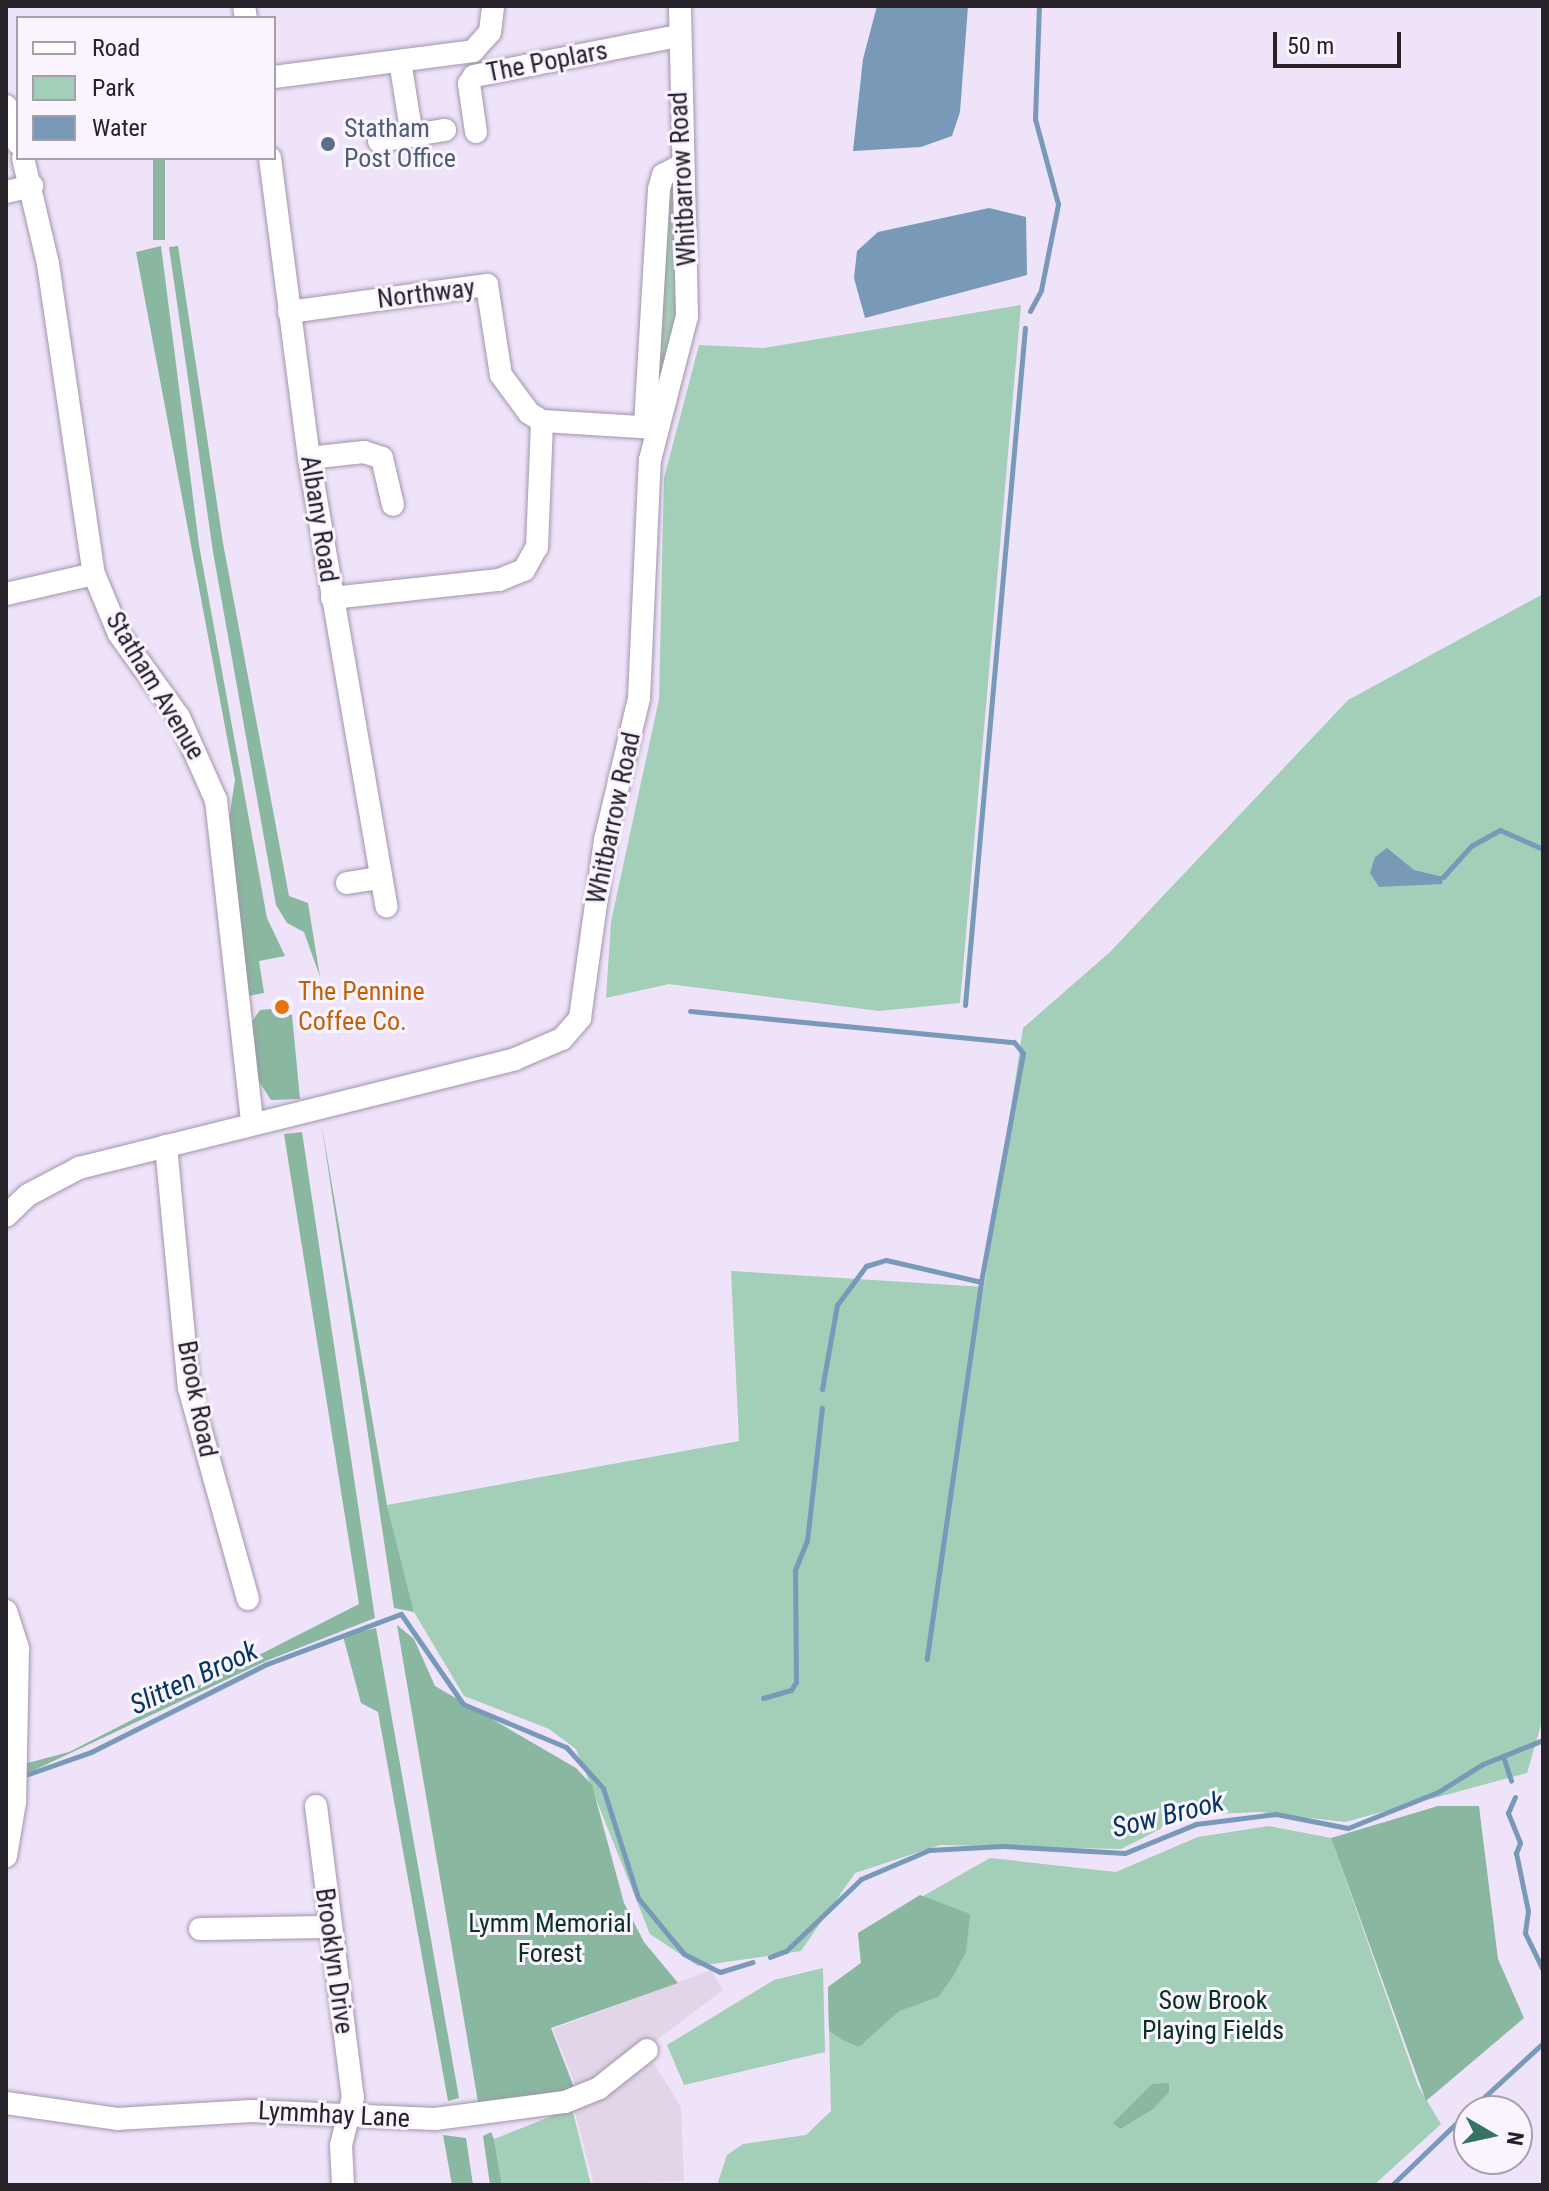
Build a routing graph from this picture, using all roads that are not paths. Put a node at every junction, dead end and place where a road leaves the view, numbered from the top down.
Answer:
1 (493, 6) edge
2 (680, 6) edge
3 (677, 36) junction
4 (400, 61) junction
5 (276, 77) edge
6 (6, 106) edge
7 (445, 130) dead end
8 (476, 132) dead end
9 (412, 136) junction
10 (16, 137) edge
11 (379, 141) dead end
12 (24, 160) edge
13 (270, 160) edge
14 (680, 166) junction
15 (32, 186) junction
16 (6, 192) edge
17 (289, 312) junction
18 (542, 421) junction
19 (651, 427) junction
20 (309, 458) junction
21 (393, 505) dead end
22 (94, 574) junction
23 (6, 594) edge
24 (332, 598) junction
25 (380, 878) junction
26 (347, 883) dead end
27 (386, 906) dead end
28 (252, 1122) junction
29 (166, 1146) junction
30 (6, 1216) edge
31 (248, 1599) dead end
32 (6, 1611) edge
33 (316, 1806) dead end
34 (6, 1856) edge
35 (328, 1927) junction
36 (200, 1929) dead end
37 (647, 2050) dead end
38 (6, 2103) edge
39 (346, 2113) junction
40 (343, 2185) edge

1 - 4 street
2 - 3 street, Whitbarrow Road
3 - 8 street, The Poplars
3 - 14 street, Whitbarrow Road
4 - 5 street
4 - 9 street
6 - 10 street
7 - 9 street
9 - 11 street
12 - 15 street, Statham Avenue
13 - 17 street, Albany Road
14 - 19 street, Whitbarrow Road
14 - 19 street
15 - 16 street
15 - 22 street, Statham Avenue
17 - 18 street, Northway
17 - 20 street, Albany Road
18 - 19 street
18 - 24 street
19 - 28 street, Whitbarrow Road
20 - 21 street
20 - 24 street, Albany Road
22 - 23 street
22 - 28 street, Statham Avenue
24 - 25 street, Albany Road
25 - 26 street
25 - 27 street, Albany Road
28 - 29 street, Whitbarrow Road
29 - 30 street, Whitbarrow Road
29 - 31 street, Brook Road
32 - 34 street
33 - 35 street, Brooklyn Drive
35 - 36 street
35 - 39 street, Brooklyn Drive
37 - 39 street, Lymmhay Lane
38 - 39 street, Lymmhay Lane
39 - 40 street, Brooklyn Drive

